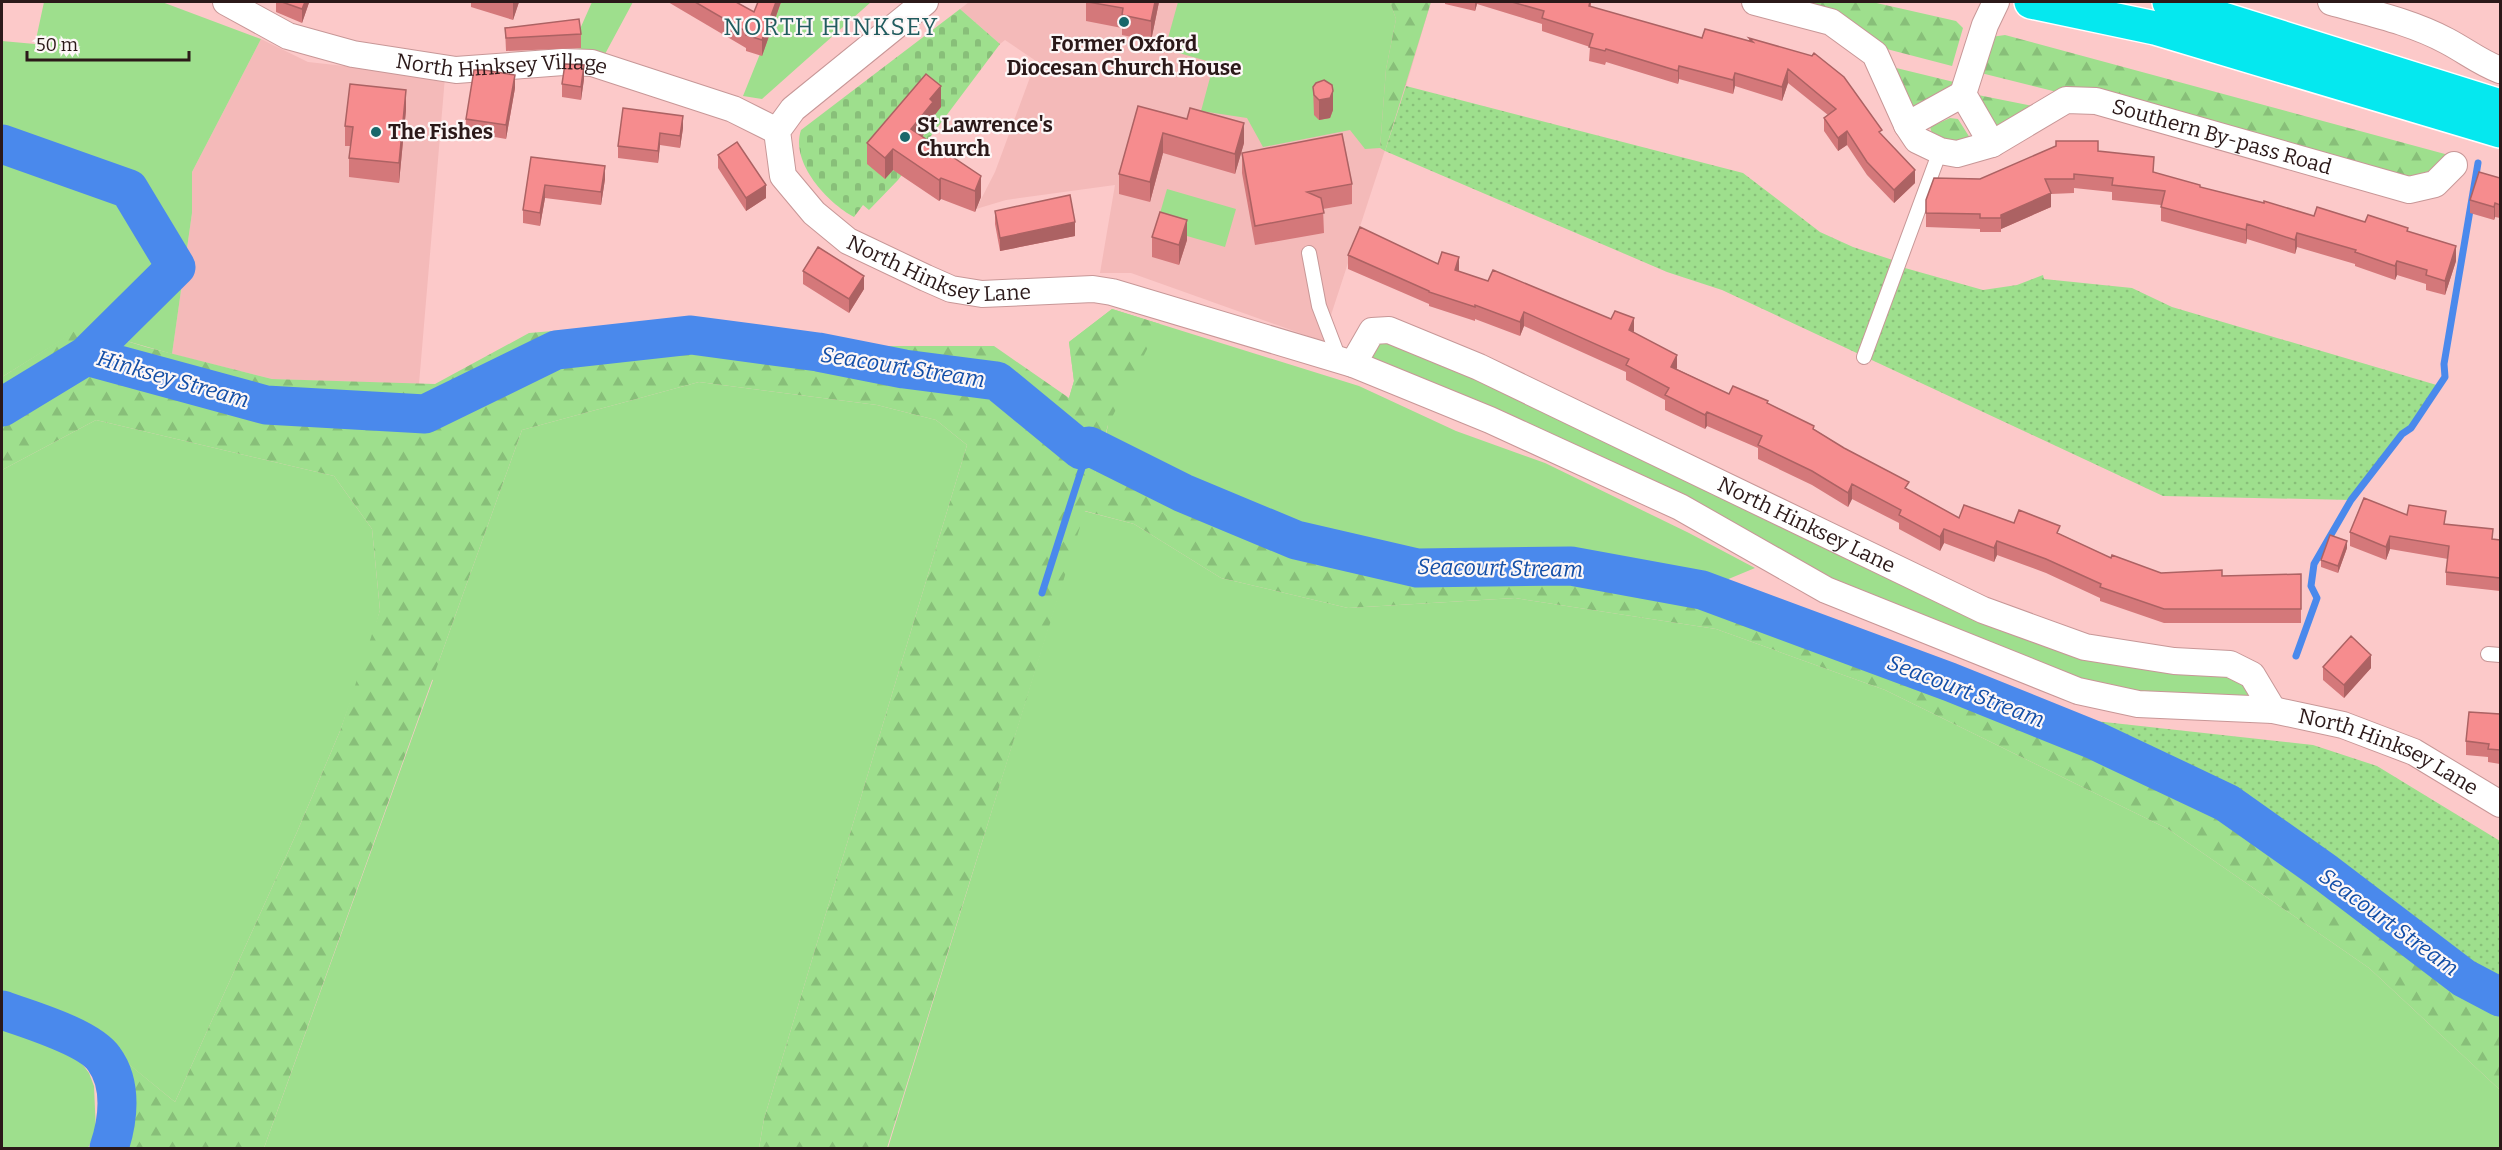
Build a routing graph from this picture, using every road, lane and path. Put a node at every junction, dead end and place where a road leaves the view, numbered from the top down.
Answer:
1 (225, 2) edge
2 (925, 2) edge
3 (1755, 2) edge
4 (1996, 2) edge
5 (2031, 2) edge
6 (2169, 2) edge
7 (2331, 2) edge
8 (2500, 70) edge
9 (1963, 94) junction
10 (2500, 105) edge
11 (1907, 125) junction
12 (2500, 130) edge
13 (777, 131) junction
14 (1992, 144) junction
15 (1940, 151) junction
16 (2454, 165) dead end
17 (1309, 253) dead end
18 (1864, 357) dead end
19 (1347, 363) junction
20 (2273, 710) junction
21 (2500, 804) edge

1 - 13 street, North Hinksey Village
2 - 13 street
3 - 11 street
4 - 9 street
5 - 12 highway
6 - 10 highway
7 - 8 street
9 - 11 street
9 - 14 street
11 - 15 street
13 - 19 street, North Hinksey Lane
14 - 15 street, Southern By-pass Road
14 - 16 street, Southern By-pass Road
15 - 18 lane
17 - 19 lane
19 - 20 street, North Hinksey Lane
19 - 20 street, North Hinksey Lane
20 - 21 street, North Hinksey Lane

